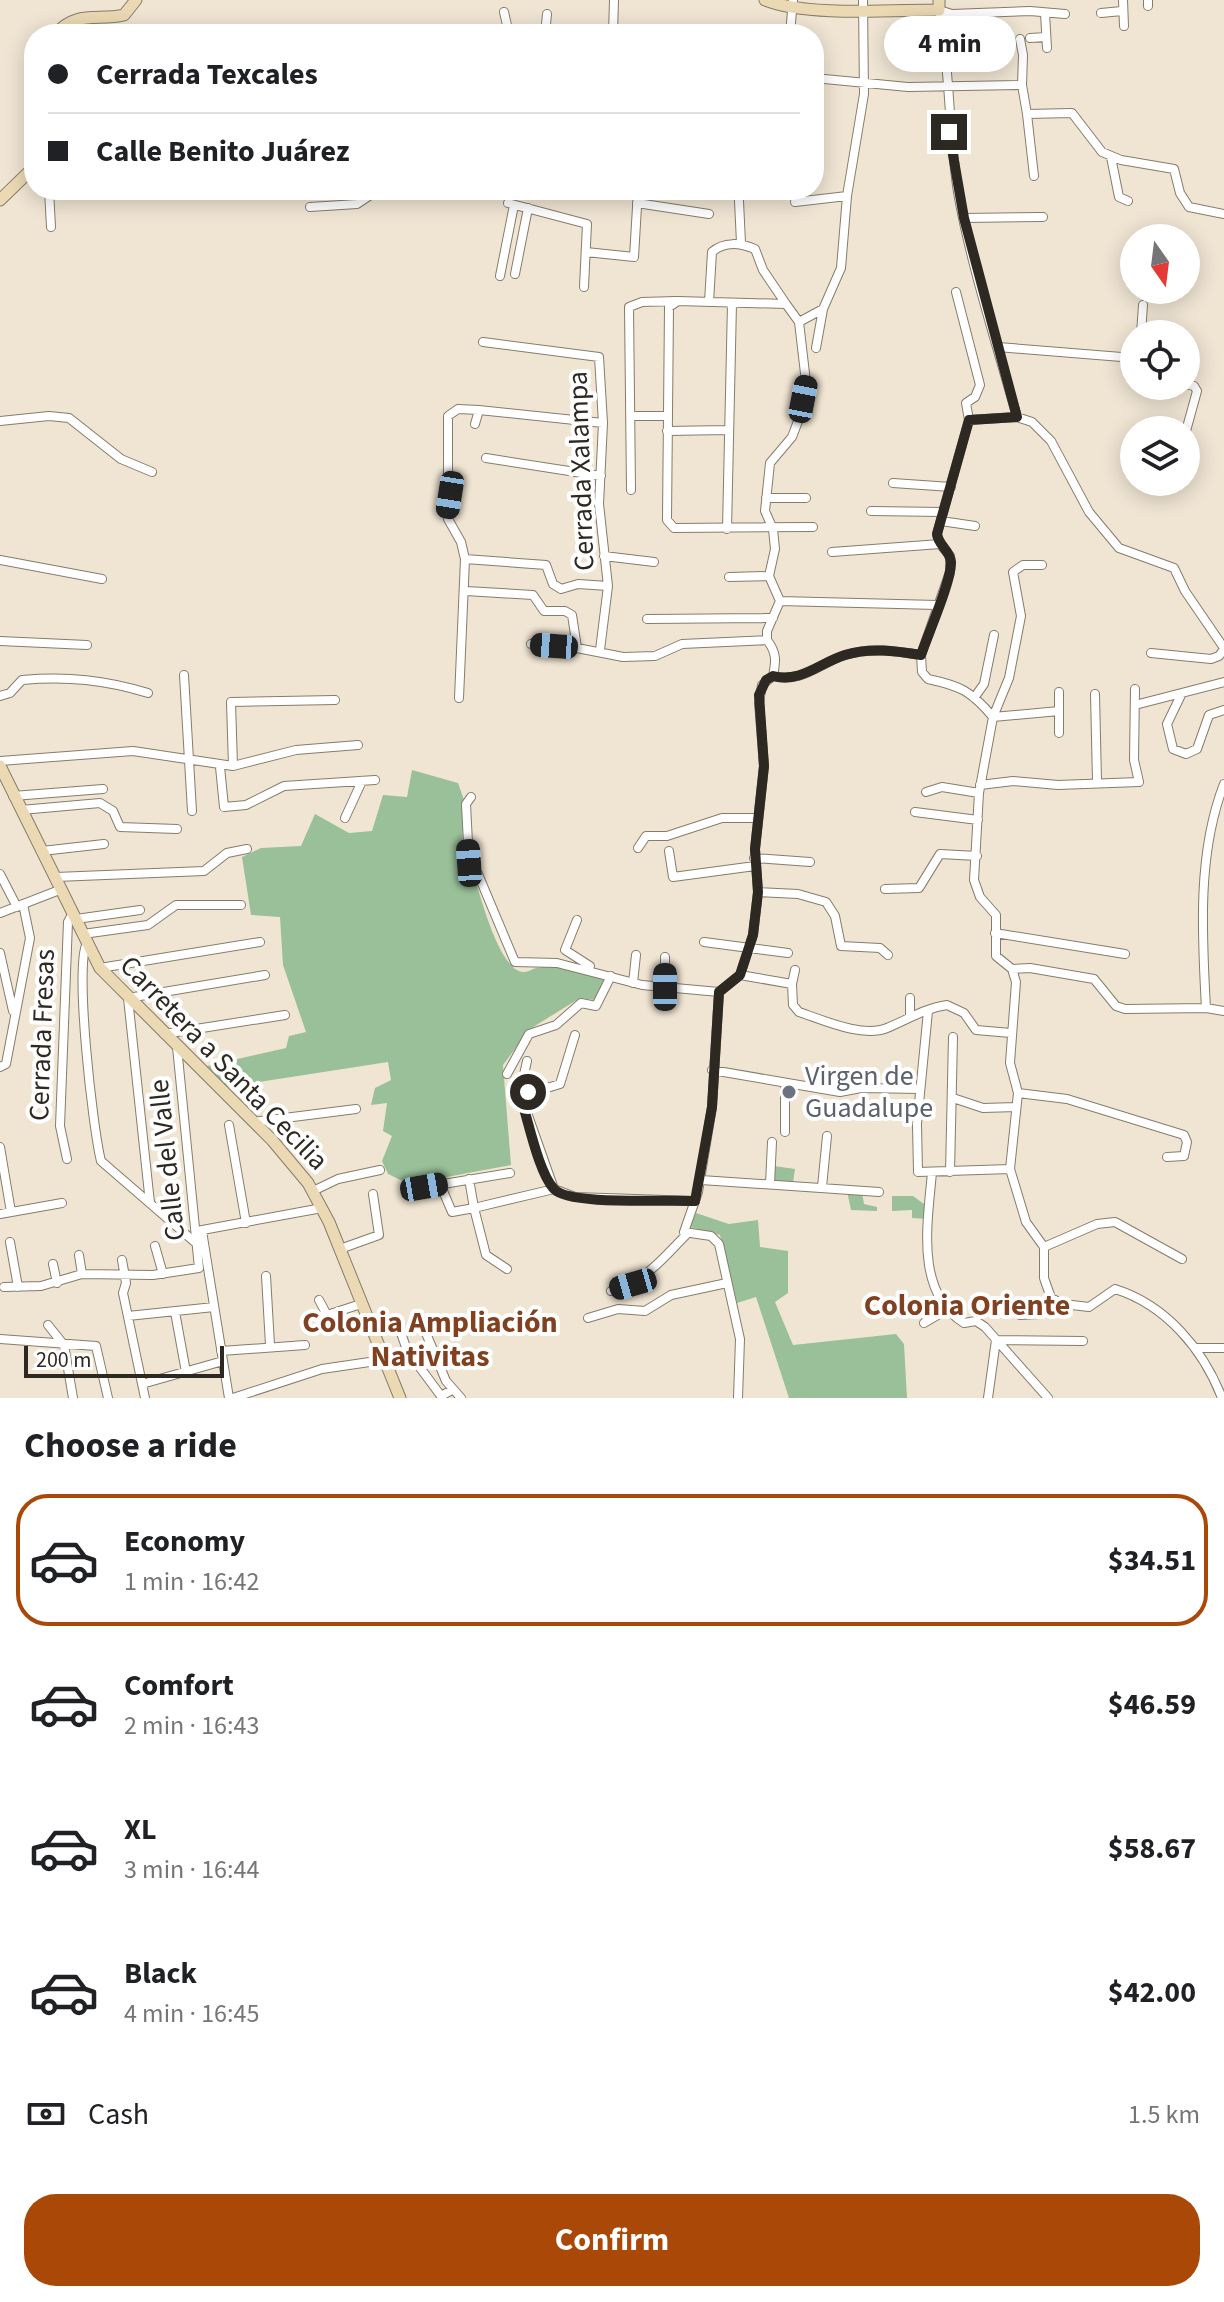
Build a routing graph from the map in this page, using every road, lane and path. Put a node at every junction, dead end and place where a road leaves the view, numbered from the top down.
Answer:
1 (136, 0) edge
2 (614, 0) edge
3 (765, 0) edge
4 (1031, 0) edge
5 (1123, 0) edge
6 (793, 4) edge
7 (863, 5) edge
8 (939, 5) edge
9 (1030, 11) junction
10 (1122, 11) junction
11 (504, 12) dead end
12 (1045, 13) junction
13 (1101, 13) dead end
14 (547, 14) dead end
15 (1065, 14) dead end
16 (66, 24) edge
17 (507, 24) edge
18 (546, 24) edge
19 (613, 24) edge
20 (791, 24) edge
21 (1124, 26) dead end
22 (1046, 37) junction
23 (1030, 38) dead end
24 (1020, 39) dead end
25 (1047, 48) dead end
26 (824, 79) edge
27 (865, 82) junction
28 (1022, 85) junction
29 (948, 87) junction
30 (1027, 114) junction
31 (1111, 157) junction
32 (1034, 176) dead end
33 (24, 177) edge
34 (847, 196) junction
35 (824, 199) edge
36 (0, 200) edge
37 (50, 200) edge
38 (363, 200) edge
39 (637, 200) edge
40 (812, 200) edge
41 (739, 201) dead end
42 (1128, 201) dead end
43 (795, 202) dead end
44 (637, 203) junction
45 (310, 207) dead end
46 (528, 208) junction
47 (709, 214) dead end
48 (1224, 214) edge
49 (1043, 217) dead end
50 (964, 218) junction
51 (51, 227) dead end
52 (741, 243) junction
53 (586, 252) junction
54 (515, 274) dead end
55 (500, 276) dead end
56 (584, 287) dead end
57 (956, 292) dead end
58 (678, 301) junction
59 (709, 302) junction
60 (732, 303) junction
61 (786, 304) junction
62 (1143, 305) dead end
63 (823, 309) junction
64 (1142, 320) edge
65 (799, 322) junction
66 (483, 342) dead end
67 (998, 347) junction
68 (816, 348) dead end
69 (1120, 357) edge
70 (479, 410) junction
71 (633, 416) junction
72 (667, 416) junction
73 (1017, 417) junction
74 (969, 420) junction
75 (0, 421) edge
76 (603, 423) junction
77 (475, 424) dead end
78 (727, 430) junction
79 (667, 431) junction
80 (486, 458) dead end
81 (152, 472) dead end
82 (601, 476) junction
83 (893, 483) dead end
84 (951, 487) junction
85 (631, 490) dead end
86 (766, 498) junction
87 (806, 498) dead end
88 (871, 511) dead end
89 (942, 516) junction
90 (975, 526) dead end
91 (813, 527) dead end
92 (727, 529) junction
93 (773, 529) junction
94 (940, 544) junction
95 (832, 552) dead end
96 (604, 556) junction
97 (465, 559) junction
98 (0, 560) edge
99 (654, 562) dead end
100 (1042, 565) dead end
101 (769, 576) junction
102 (729, 577) dead end
103 (102, 579) dead end
104 (608, 586) junction
105 (466, 591) junction
106 (780, 601) junction
107 (937, 605) junction
108 (773, 618) junction
109 (647, 619) dead end
110 (994, 635) dead end
111 (767, 640) junction
112 (0, 641) edge
113 (531, 644) dead end
114 (87, 645) dead end
115 (577, 648) junction
116 (1224, 648) edge
117 (600, 650) junction
118 (1151, 653) dead end
119 (921, 655) junction
120 (184, 675) dead end
121 (773, 676) junction
122 (1224, 682) edge
123 (1135, 689) dead end
124 (1059, 692) dead end
125 (148, 693) dead end
126 (1095, 694) dead end
127 (1181, 695) junction
128 (0, 696) edge
129 (459, 698) dead end
130 (974, 698) junction
131 (335, 700) dead end
132 (1135, 705) junction
133 (1224, 710) edge
134 (1059, 711) junction
135 (993, 717) junction
136 (1059, 733) dead end
137 (358, 745) dead end
138 (191, 761) junction
139 (0, 764) edge
140 (233, 766) junction
141 (220, 767) junction
142 (375, 780) dead end
143 (362, 781) junction
144 (1097, 781) junction
145 (1224, 784) edge
146 (103, 789) dead end
147 (979, 789) junction
148 (926, 792) dead end
149 (13, 796) junction
150 (471, 797) dead end
151 (21, 810) junction
152 (192, 811) dead end
153 (915, 812) dead end
154 (345, 818) dead end
155 (757, 818) junction
156 (978, 820) junction
157 (177, 829) dead end
158 (104, 844) dead end
159 (638, 848) dead end
160 (247, 849) dead end
161 (42, 851) junction
162 (669, 851) dead end
163 (977, 856) junction
164 (754, 862) junction
165 (810, 862) dead end
166 (0, 874) edge
167 (56, 877) junction
168 (62, 889) junction
169 (885, 889) dead end
170 (758, 892) junction
171 (20, 905) junction
172 (241, 905) dead end
173 (140, 910) dead end
174 (0, 913) edge
175 (75, 916) junction
176 (577, 920) dead end
177 (995, 933) junction
178 (85, 938) junction
179 (260, 942) dead end
180 (704, 942) dead end
181 (750, 946) junction
182 (0, 953) edge
183 (788, 953) dead end
184 (1125, 954) dead end
185 (636, 955) dead end
186 (888, 955) dead end
187 (665, 957) dead end
188 (100, 968) junction
189 (1012, 969) junction
190 (795, 970) dead end
191 (597, 971) junction
192 (265, 975) dead end
193 (740, 975) junction
194 (611, 976) junction
195 (633, 983) junction
196 (792, 984) junction
197 (665, 987) junction
198 (719, 992) junction
199 (128, 998) junction
200 (910, 998) dead end
201 (1206, 1008) junction
202 (928, 1011) junction
203 (1224, 1011) edge
204 (285, 1015) dead end
205 (14, 1016) junction
206 (910, 1016) junction
207 (1011, 1033) junction
208 (164, 1034) junction
209 (575, 1035) dead end
210 (953, 1037) dead end
211 (177, 1047) junction
212 (527, 1061) dead end
213 (0, 1067) edge
214 (712, 1070) junction
215 (507, 1074) dead end
216 (785, 1084) junction
217 (920, 1089) junction
218 (1018, 1093) junction
219 (521, 1096) junction
220 (953, 1098) junction
221 (1016, 1107) junction
222 (356, 1109) dead end
223 (253, 1122) junction
224 (229, 1125) dead end
225 (785, 1132) dead end
226 (827, 1136) dead end
227 (772, 1142) dead end
228 (0, 1147) edge
229 (1167, 1157) dead end
230 (67, 1159) dead end
231 (1010, 1169) junction
232 (380, 1170) dead end
233 (932, 1172) junction
234 (950, 1172) junction
235 (510, 1173) dead end
236 (469, 1179) junction
237 (701, 1180) junction
238 (440, 1184) junction
239 (770, 1184) junction
240 (822, 1187) junction
241 (554, 1189) junction
242 (407, 1190) dead end
243 (313, 1191) junction
244 (879, 1192) dead end
245 (373, 1194) dead end
246 (695, 1201) junction
247 (62, 1203) dead end
248 (150, 1203) junction
249 (322, 1208) junction
250 (474, 1208) junction
251 (11, 1212) junction
252 (0, 1214) edge
253 (246, 1223) junction
254 (199, 1231) junction
255 (686, 1235) junction
256 (10, 1242) dead end
257 (198, 1245) junction
258 (155, 1246) dead end
259 (1044, 1247) junction
260 (340, 1249) junction
261 (79, 1255) dead end
262 (1182, 1259) dead end
263 (122, 1260) dead end
264 (53, 1264) dead end
265 (507, 1269) dead end
266 (82, 1274) junction
267 (163, 1274) junction
268 (126, 1276) junction
269 (266, 1276) dead end
270 (57, 1283) junction
271 (727, 1283) junction
272 (4, 1287) dead end
273 (18, 1287) junction
274 (611, 1291) dead end
275 (319, 1300) dead end
276 (361, 1304) junction
277 (1063, 1304) junction
278 (214, 1307) junction
279 (948, 1309) junction
280 (175, 1312) junction
281 (418, 1314) dead end
282 (1020, 1315) dead end
283 (128, 1316) junction
284 (588, 1318) dead end
285 (924, 1323) dead end
286 (48, 1325) dead end
287 (401, 1333) dead end
288 (0, 1339) edge
289 (996, 1340) junction
290 (1083, 1341) dead end
291 (64, 1345) junction
292 (270, 1345) junction
293 (305, 1345) dead end
294 (1195, 1348) junction
295 (1224, 1348) edge
296 (221, 1351) junction
297 (383, 1360) junction
298 (223, 1361) junction
299 (186, 1372) junction
300 (142, 1384) junction
301 (452, 1390) junction
302 (1222, 1392) edge
303 (73, 1398) edge
304 (108, 1398) edge
305 (145, 1398) edge
306 (231, 1398) edge
307 (400, 1398) edge
308 (461, 1398) edge
309 (738, 1398) edge
310 (988, 1398) edge
311 (1048, 1398) edge

1 - 16 main road
2 - 19 street
3 - 6 main road
4 - 9 street
5 - 10 street
6 - 7 main road
6 - 20 street
7 - 8 main road
7 - 27 street
8 - 9 street
8 - 29 street
9 - 12 street
10 - 13 street
10 - 21 street
11 - 17 street
12 - 15 street
12 - 22 street
14 - 18 street
22 - 23 street
22 - 25 street
24 - 28 street
26 - 27 street
27 - 29 street
27 - 34 street
28 - 29 street
28 - 30 street
29 - 50 street
30 - 31 street
30 - 32 street
31 - 42 street
31 - 48 street
33 - 36 main road
34 - 35 street
34 - 63 street
37 - 51 street
38 - 45 street
39 - 44 street
40 - 43 street
41 - 52 street
44 - 47 street
44 - 53 street
46 - 53 street
46 - 54 street
46 - 55 street
49 - 50 street
50 - 67 street
52 - 59 street
52 - 61 street
53 - 56 street
57 - 74 street
58 - 59 street
58 - 71 street
58 - 72 street
59 - 60 street
60 - 61 street
60 - 78 street
61 - 65 street
62 - 64 street
63 - 65 street
63 - 68 street
65 - 86 street
66 - 76 street, Cerrada Xalampa
67 - 69 street
67 - 73 street
70 - 76 street
70 - 77 street
70 - 97 street
71 - 72 street
71 - 85 street
72 - 79 street
73 - 74 street
73 - 116 street
74 - 84 street
75 - 81 street
76 - 82 street, Cerrada Xalampa
78 - 79 street
78 - 92 street
79 - 92 street
80 - 82 street
82 - 96 street, Cerrada Xalampa
83 - 84 street
84 - 89 street
86 - 87 street
86 - 93 street
88 - 89 street
89 - 90 street
89 - 94 street
91 - 93 street
92 - 93 street
93 - 101 street
94 - 95 street
94 - 107 street
96 - 99 street
96 - 104 street, Cerrada Xalampa
97 - 104 street
97 - 105 street
98 - 103 street
100 - 135 street
101 - 102 street
101 - 106 street
104 - 117 street, Cerrada Xalampa
105 - 115 street
105 - 129 street
106 - 107 street
106 - 108 street
107 - 119 street
108 - 109 street
108 - 111 street
110 - 130 street
111 - 117 street
111 - 121 street
112 - 114 street
113 - 115 street
115 - 117 street
116 - 118 street
119 - 121 street
119 - 130 street
120 - 138 street
121 - 155 street
122 - 127 street
123 - 132 street
124 - 134 street
125 - 128 street
126 - 144 street
127 - 132 street
127 - 133 street
130 - 135 street
131 - 140 street
132 - 144 street
134 - 135 street
134 - 136 street
135 - 147 street
137 - 140 street
138 - 139 street
138 - 141 street
138 - 152 street
139 - 149 main road, Carretera a Santa Cecilia
140 - 141 street
141 - 143 street
142 - 143 street
143 - 154 street
144 - 147 street
145 - 201 street
146 - 149 street
147 - 148 street
147 - 156 street
149 - 151 main road, Carretera a Santa Cecilia
150 - 191 street
151 - 157 street
151 - 161 main road, Carretera a Santa Cecilia
153 - 156 street
155 - 159 street
155 - 164 street
156 - 163 street
158 - 161 street
160 - 167 street
161 - 167 main road, Carretera a Santa Cecilia
162 - 164 street
163 - 169 street
163 - 177 street
164 - 165 street
164 - 170 street
166 - 171 street
167 - 168 main road, Carretera a Santa Cecilia
168 - 171 street
168 - 175 main road, Carretera a Santa Cecilia
170 - 181 street
170 - 186 street
171 - 174 street
171 - 205 street
172 - 178 street
173 - 175 street
175 - 178 main road, Carretera a Santa Cecilia
175 - 230 street, Cerrada Fresas
176 - 191 street
177 - 184 street
177 - 189 street
178 - 188 main road, Carretera a Santa Cecilia
178 - 248 street
179 - 188 street
180 - 181 street
181 - 183 street
181 - 193 street
182 - 205 street
185 - 195 street
187 - 197 street
188 - 199 main road, Carretera a Santa Cecilia
189 - 201 street
189 - 207 street
190 - 196 street
191 - 194 street
192 - 199 street
193 - 196 street
193 - 198 street
194 - 195 street
194 - 215 street
195 - 197 street
196 - 206 street
197 - 198 street
198 - 214 street
199 - 208 main road, Carretera a Santa Cecilia
199 - 248 street
200 - 206 street
201 - 203 street
202 - 206 street
202 - 207 street
202 - 217 street
204 - 208 street
205 - 213 street
207 - 218 street
208 - 211 main road, Carretera a Santa Cecilia
209 - 219 street
210 - 220 street
211 - 223 main road, Carretera a Santa Cecilia
211 - 254 street, Calle del Valle
212 - 219 street
214 - 216 street
214 - 237 street
216 - 217 street
216 - 225 street
217 - 233 street
218 - 221 street
218 - 229 street
219 - 241 street
220 - 221 street
220 - 234 street
221 - 231 street
222 - 223 street
223 - 243 main road, Carretera a Santa Cecilia
224 - 253 street
226 - 240 street
227 - 239 street
228 - 251 street
231 - 234 street
231 - 259 street
232 - 243 street
233 - 234 street
233 - 279 street
235 - 236 street
236 - 238 street
236 - 250 street
237 - 239 street
237 - 246 street
238 - 242 street
238 - 250 street
239 - 240 street
240 - 244 street
241 - 246 street
241 - 250 street
243 - 249 main road, Carretera a Santa Cecilia
245 - 260 street
246 - 255 street
247 - 251 street
248 - 257 street
249 - 253 street
249 - 260 main road, Carretera a Santa Cecilia
250 - 265 street
251 - 252 street
253 - 254 street
254 - 257 street, Calle del Valle
254 - 278 street
255 - 271 street
255 - 274 street
256 - 273 street
257 - 267 street, Calle del Valle
258 - 267 street
259 - 262 street
259 - 277 street
260 - 276 main road, Carretera a Santa Cecilia
261 - 266 street
263 - 268 street
264 - 270 street
266 - 268 street
266 - 270 street
267 - 268 street
268 - 283 street
269 - 292 street
270 - 273 street
271 - 284 street
271 - 309 street
272 - 273 street
275 - 276 street
276 - 297 main road, Carretera a Santa Cecilia
277 - 282 street
277 - 294 street
278 - 280 street
278 - 296 street
279 - 285 street
279 - 289 street
280 - 283 street
280 - 299 street
281 - 301 street
283 - 300 street
286 - 291 street
287 - 301 street
288 - 291 street
289 - 290 street
289 - 310 street
289 - 311 street
291 - 303 street
291 - 304 street
292 - 293 street
292 - 296 street
294 - 295 street
294 - 302 street
296 - 298 street
297 - 306 street
297 - 307 main road, Carretera a Santa Cecilia
298 - 299 street
298 - 306 street
299 - 300 street
300 - 305 street
301 - 308 street

